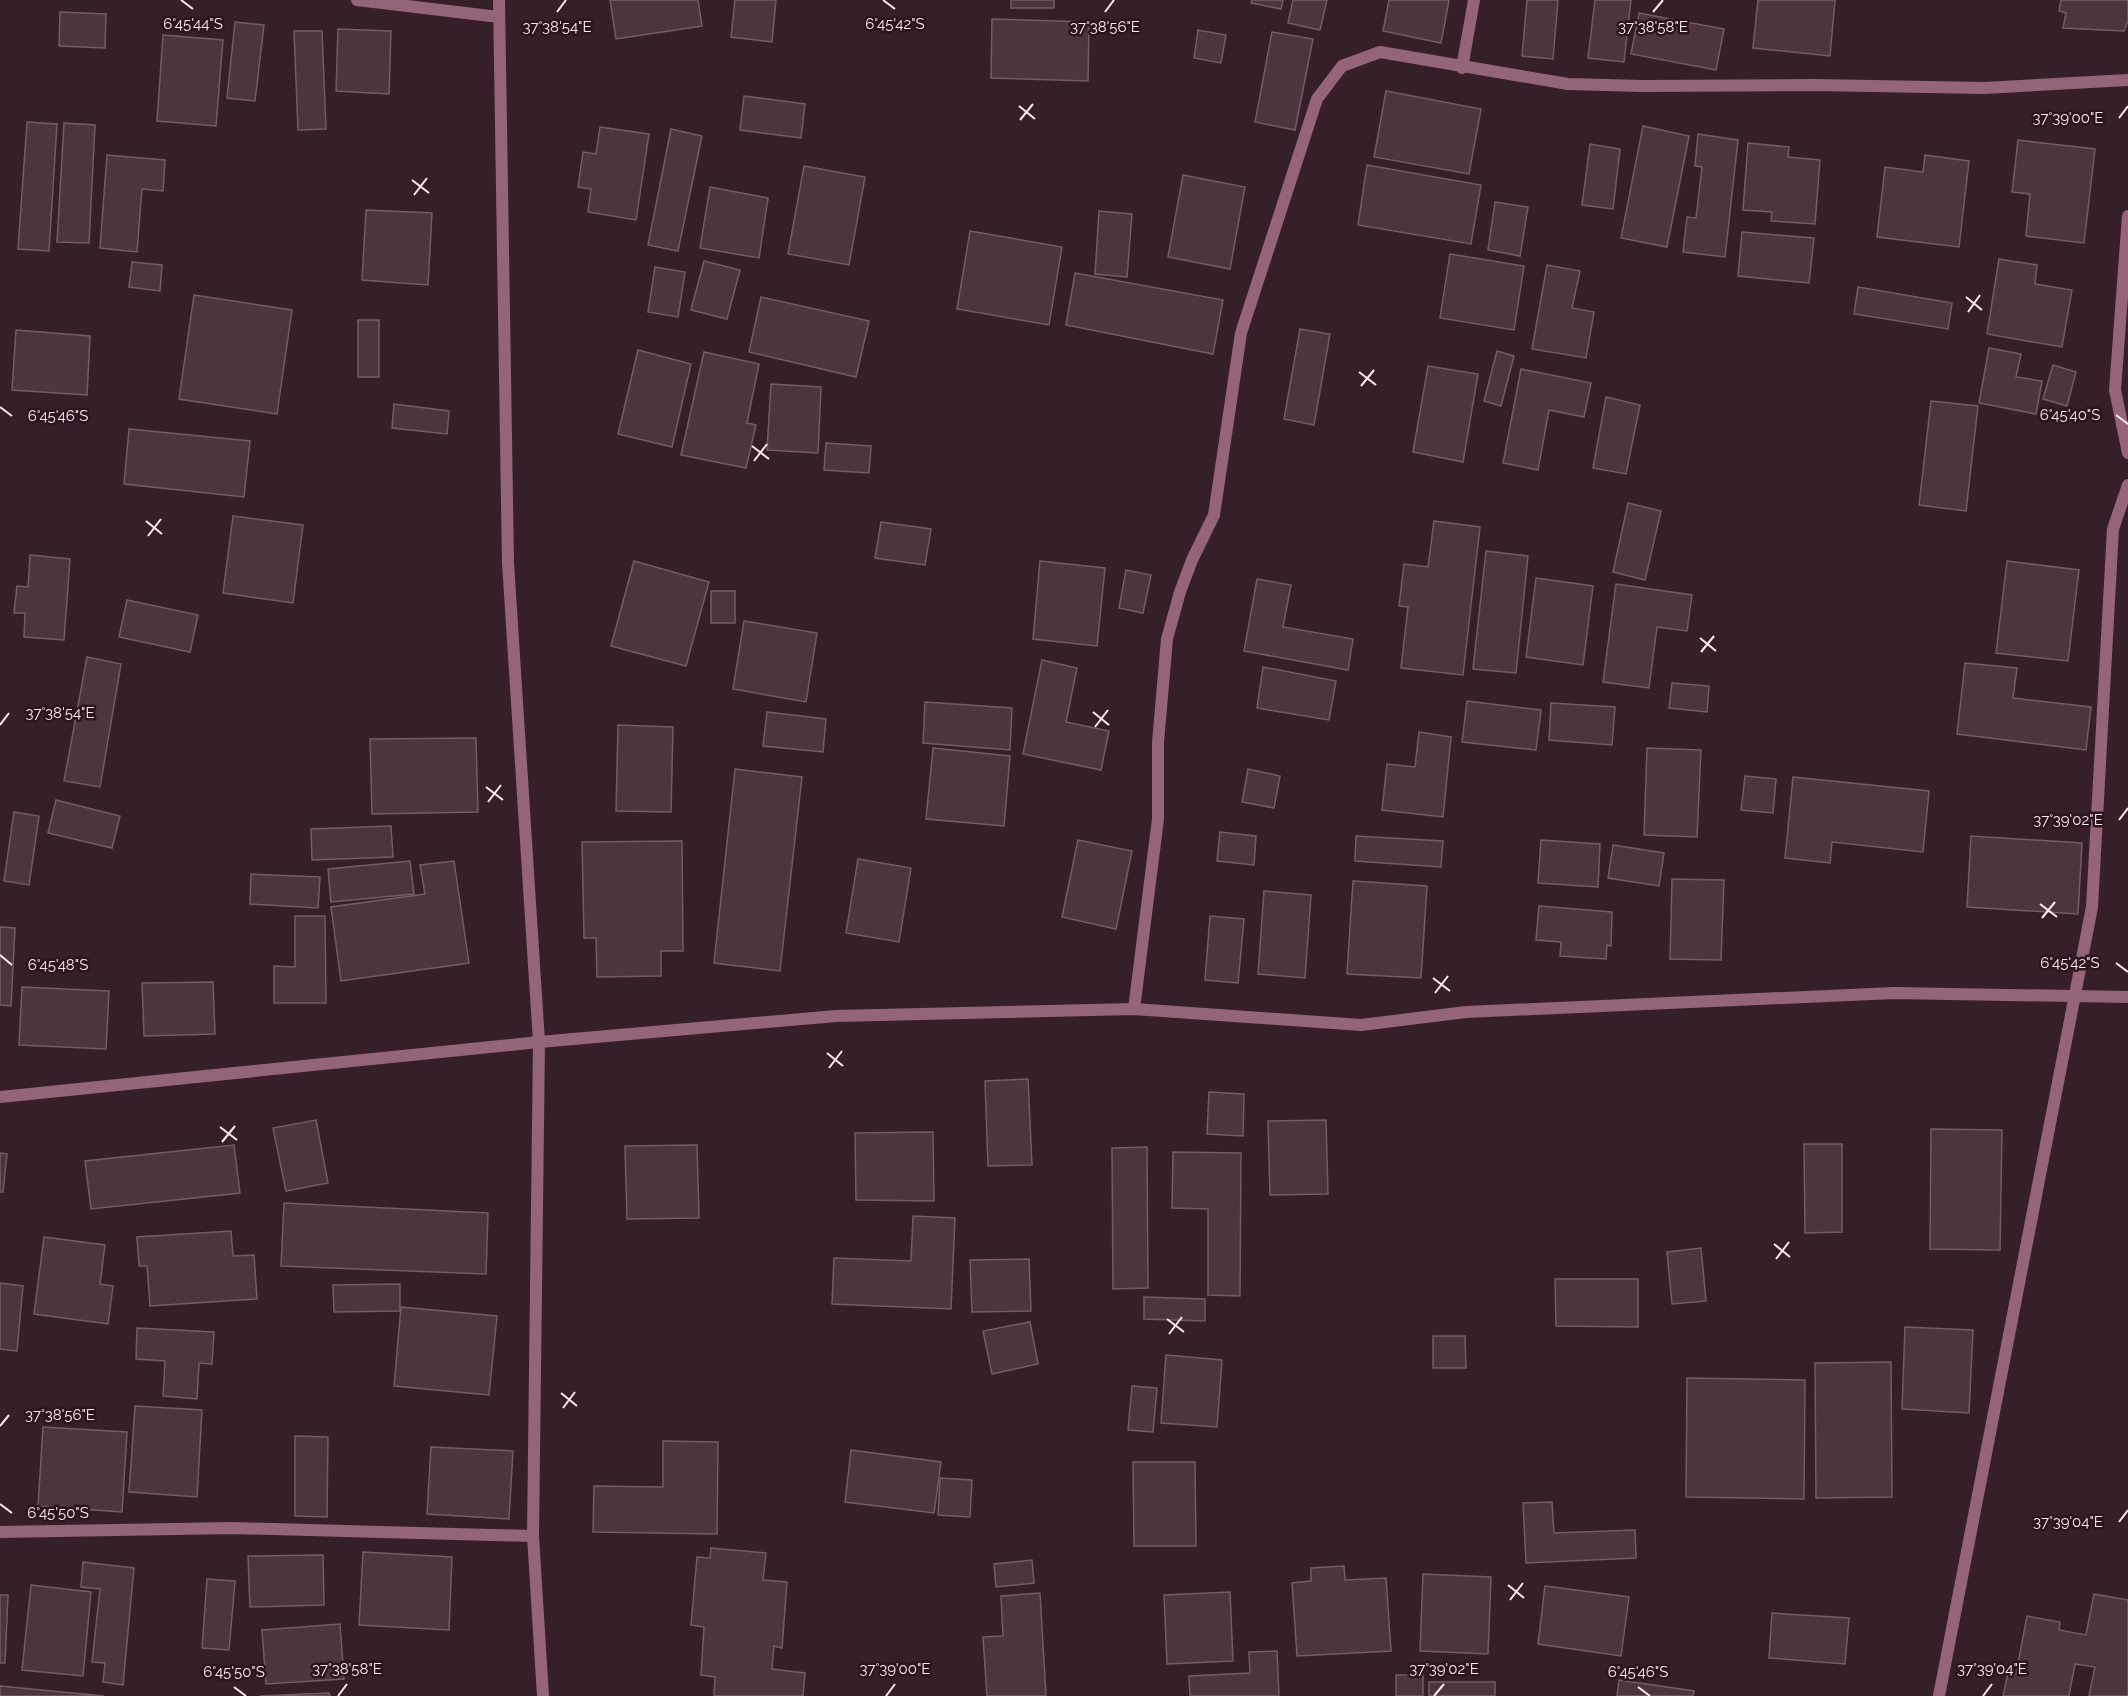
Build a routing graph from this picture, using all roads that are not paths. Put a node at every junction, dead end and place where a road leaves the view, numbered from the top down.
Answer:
1 (357, 0) edge
2 (499, 0) edge
3 (1474, 0) edge
4 (498, 16) junction
5 (1462, 68) junction
6 (2128, 80) edge
7 (2128, 216) edge
8 (2128, 453) edge
9 (2128, 485) edge
10 (2074, 996) junction
11 (2128, 997) edge
12 (1134, 1009) junction
13 (539, 1042) junction
14 (0, 1097) edge
15 (0, 1532) edge
16 (533, 1536) junction
17 (543, 1696) edge
18 (1939, 1696) edge

1 - 4 street
2 - 4 street
3 - 5 street
4 - 13 street
5 - 6 street
5 - 12 street
7 - 8 street
9 - 10 street
10 - 11 street
10 - 12 street
10 - 18 street
12 - 13 street
13 - 14 street
13 - 16 street
15 - 16 street
16 - 17 street

